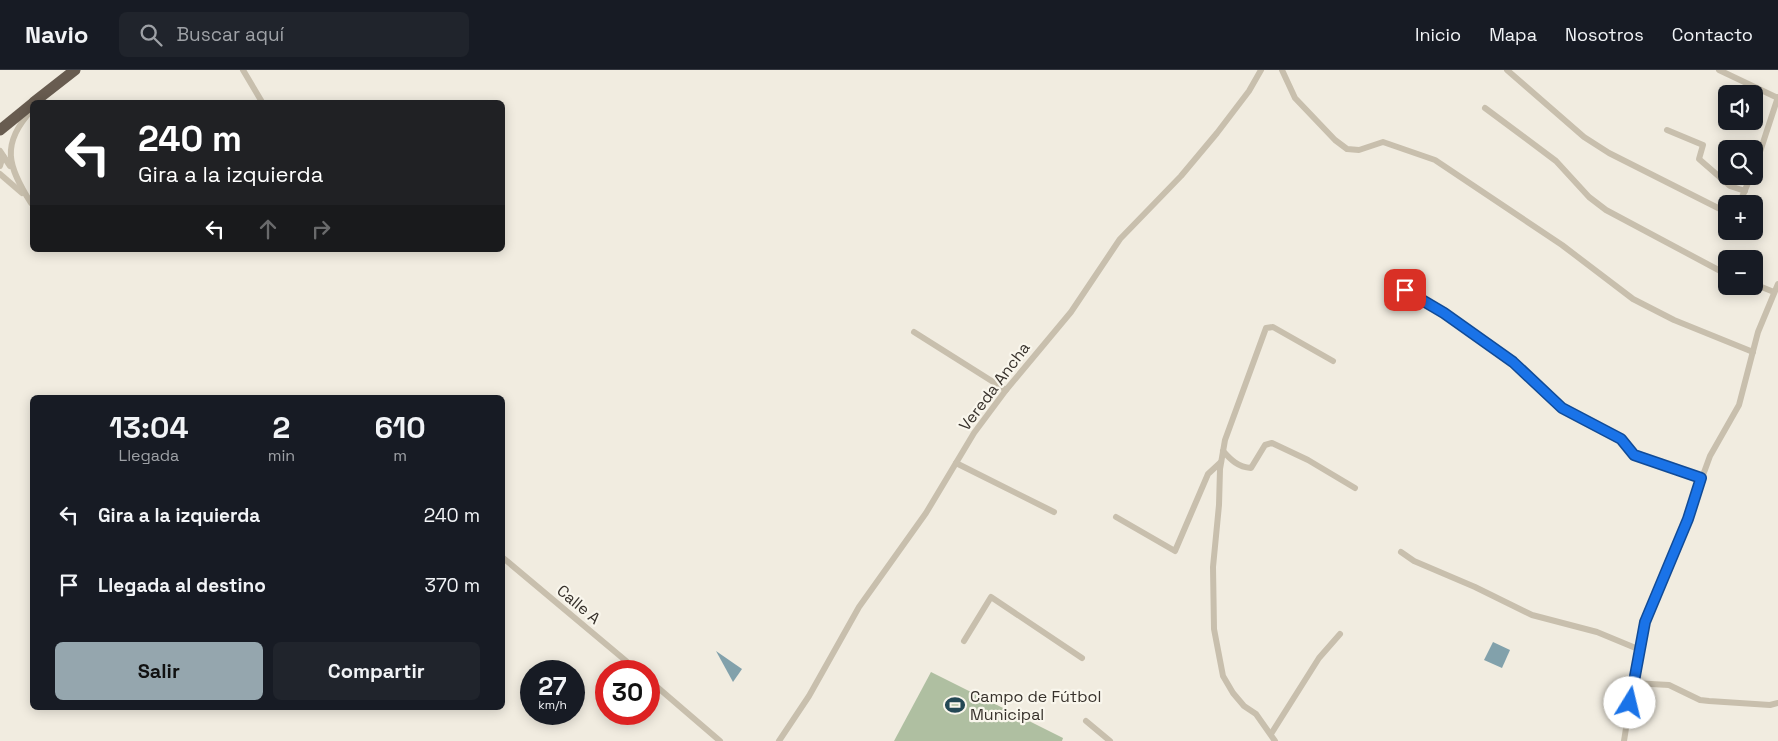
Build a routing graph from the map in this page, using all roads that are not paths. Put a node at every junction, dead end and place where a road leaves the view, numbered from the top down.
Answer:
1 (75, 70) edge
2 (243, 70) edge
3 (1261, 70) edge
4 (1282, 70) edge
5 (1506, 70) edge
6 (1719, 70) edge
7 (57, 85) junction
8 (1778, 97) edge
9 (37, 100) edge
10 (41, 100) edge
11 (261, 100) edge
12 (30, 105) edge
13 (1485, 108) dead end
14 (30, 112) edge
15 (0, 130) edge
16 (1667, 130) dead end
17 (1763, 143) edge
18 (2, 153) edge
19 (0, 166) edge
20 (11, 167) junction
21 (0, 174) edge
22 (1747, 185) edge
23 (1745, 191) junction
24 (1743, 195) edge
25 (30, 200) edge
26 (30, 201) edge
27 (1718, 208) edge
28 (1718, 270) edge
29 (1778, 284) edge
30 (1763, 288) edge
31 (1405, 290) dead end
32 (1774, 292) junction
33 (914, 332) dead end
34 (1753, 352) junction
35 (1333, 361) dead end
36 (1006, 390) junction
37 (1223, 451) junction
38 (1222, 461) junction
39 (956, 463) junction
40 (1701, 478) junction
41 (1355, 488) dead end
42 (1054, 512) dead end
43 (1116, 517) dead end
44 (1402, 552) dead end
45 (505, 560) edge
46 (1340, 634) dead end
47 (964, 641) dead end
48 (1638, 649) junction
49 (1082, 658) dead end
50 (625, 660) edge
51 (1633, 684) junction
52 (660, 689) edge
53 (1778, 703) edge
54 (1086, 721) dead end
55 (1271, 734) junction
56 (720, 741) edge
57 (779, 741) edge
58 (1110, 741) edge
59 (1275, 741) edge
60 (1624, 741) edge

1 - 7 highway
2 - 11 street
3 - 36 street, Vereda Ancha
4 - 34 street
5 - 27 street
6 - 8 street
7 - 9 highway
7 - 10 street
8 - 17 street
12 - 15 highway
13 - 28 street
14 - 20 street
16 - 23 street
18 - 19 street
18 - 20 street
20 - 25 street
21 - 26 street
22 - 23 street
23 - 24 street
29 - 32 street
30 - 32 street
31 - 40 street
32 - 34 street
33 - 36 street
34 - 40 street
35 - 37 street
36 - 39 street, Vereda Ancha
37 - 38 street
37 - 41 street
38 - 43 street
38 - 55 street
39 - 42 street
39 - 57 street, Vereda Ancha
40 - 48 street
44 - 48 street
45 - 50 street, Calle A
46 - 55 street
47 - 49 street
48 - 51 street
51 - 53 street
51 - 60 street
52 - 56 street
54 - 58 street
55 - 59 street

